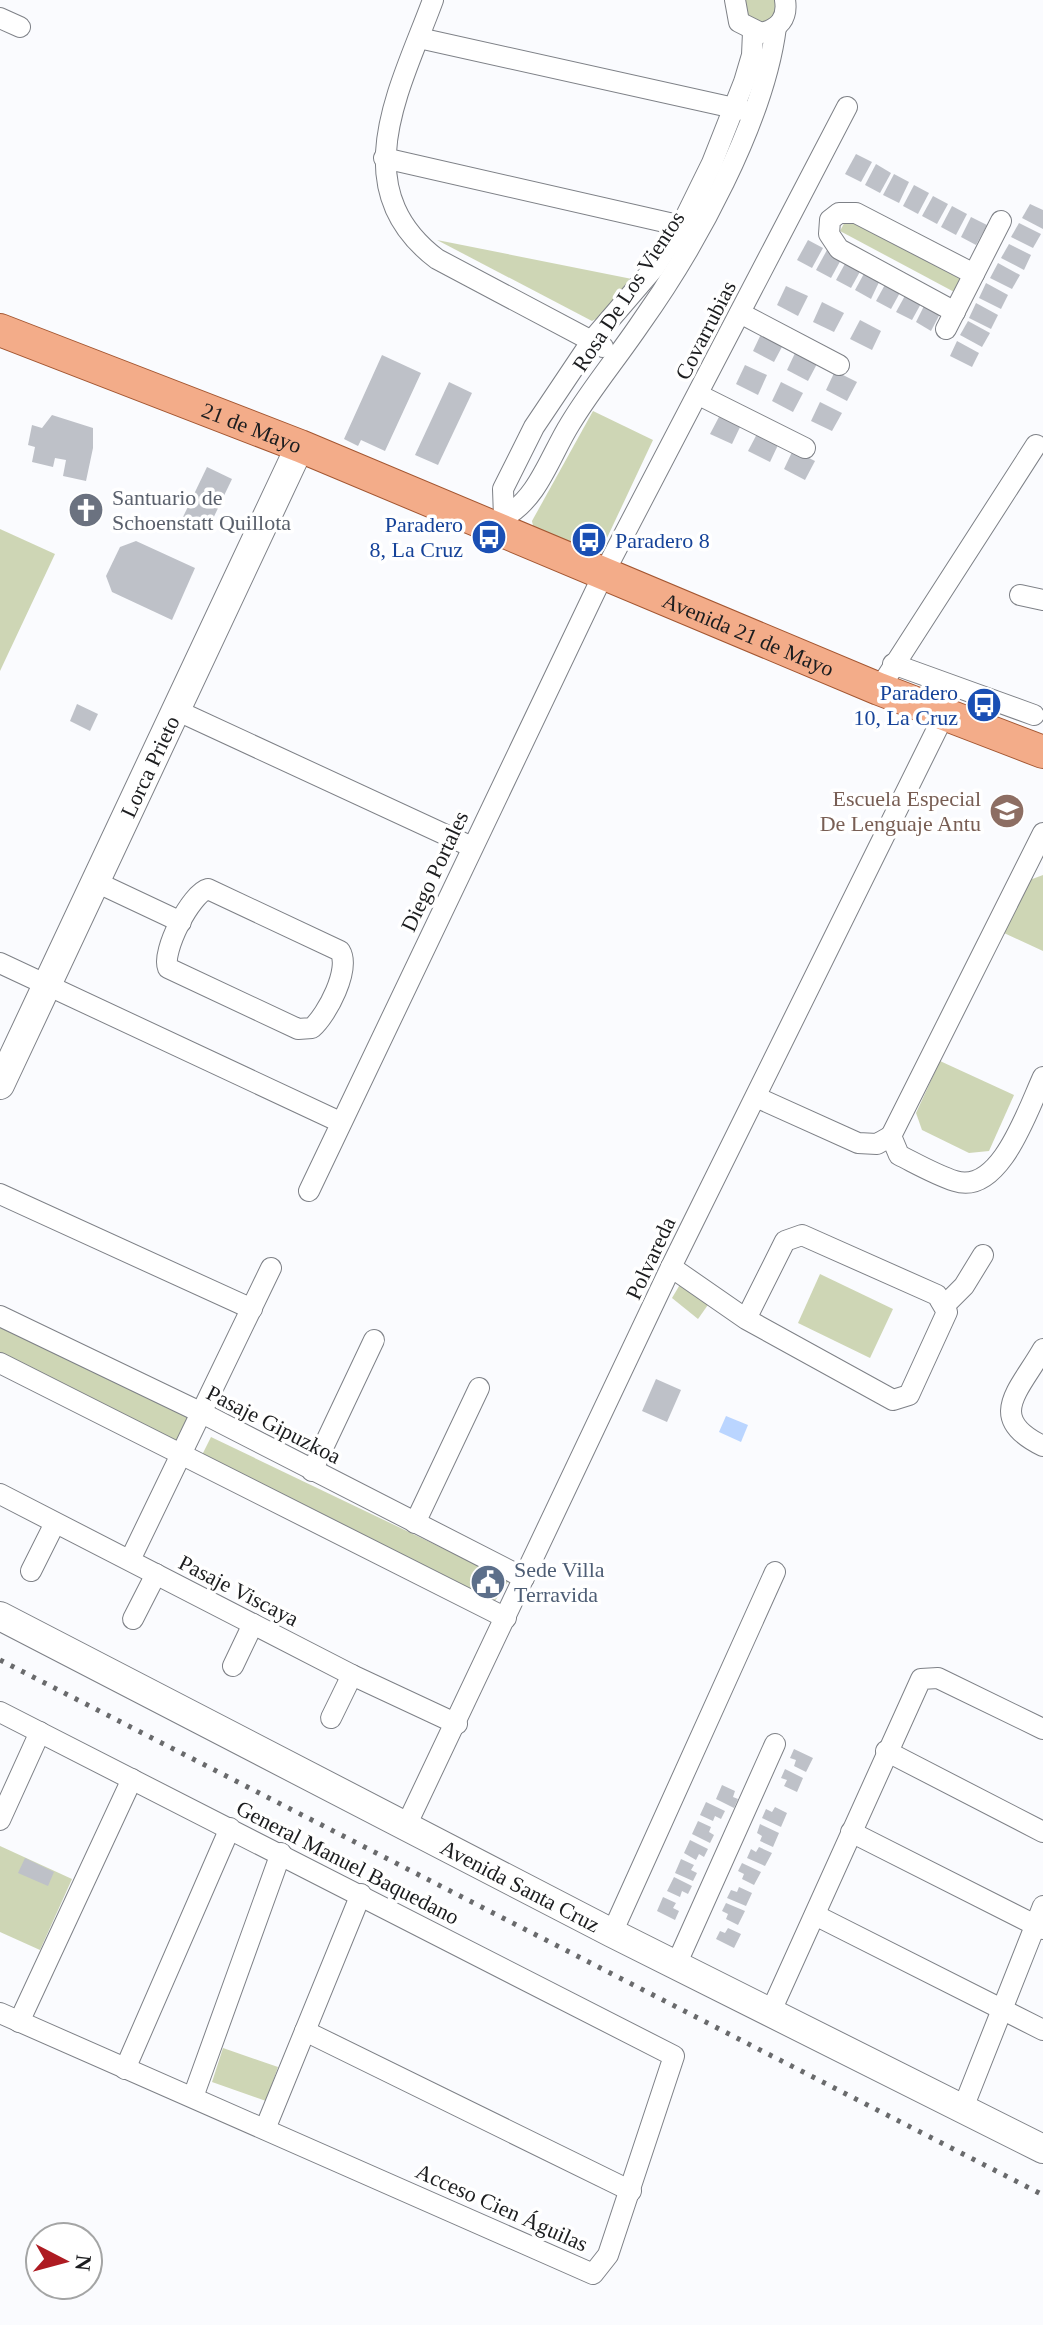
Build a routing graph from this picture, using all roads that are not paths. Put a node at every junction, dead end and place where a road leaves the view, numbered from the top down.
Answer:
1 (433, 0) edge
2 (735, 0) edge
3 (785, 0) edge
4 (0, 18) edge
5 (20, 27) dead end
6 (776, 27) junction
7 (753, 32) junction
8 (419, 38) junction
9 (847, 107) dead end
10 (743, 110) junction
11 (384, 158) junction
12 (798, 205) junction
13 (830, 220) junction
14 (1001, 221) dead end
15 (690, 228) junction
16 (974, 274) junction
17 (740, 313) junction
18 (0, 330) edge
19 (593, 339) junction
20 (615, 357) junction
21 (839, 365) dead end
22 (699, 395) junction
23 (1036, 445) dead end
24 (300, 446) junction
25 (805, 448) dead end
26 (502, 523) junction
27 (604, 573) junction
28 (1020, 595) dead end
29 (1043, 600) edge
30 (886, 676) junction
31 (178, 711) junction
32 (945, 713) junction
33 (1034, 715) dead end
34 (1043, 752) edge
35 (1043, 833) edge
36 (472, 847) junction
37 (1038, 856) edge
38 (96, 882) junction
39 (181, 922) junction
40 (0, 963) edge
41 (49, 984) junction
42 (1043, 1077) edge
43 (0, 1085) edge
44 (756, 1097) junction
45 (340, 1122) junction
46 (891, 1136) junction
47 (309, 1191) dead end
48 (0, 1194) edge
49 (983, 1255) dead end
50 (671, 1267) junction
51 (271, 1268) dead end
52 (945, 1305) junction
53 (252, 1309) junction
54 (0, 1316) edge
55 (746, 1319) junction
56 (374, 1340) dead end
57 (1043, 1349) edge
58 (0, 1363) edge
59 (479, 1388) dead end
60 (202, 1413) junction
61 (1043, 1446) edge
62 (180, 1456) junction
63 (312, 1471) junction
64 (0, 1494) edge
65 (55, 1523) junction
66 (415, 1523) junction
67 (130, 1560) junction
68 (31, 1571) dead end
69 (775, 1572) dead end
70 (156, 1574) junction
71 (524, 1578) junction
72 (0, 1616) edge
73 (506, 1618) junction
74 (133, 1619) dead end
75 (253, 1624) junction
76 (233, 1666) dead end
77 (352, 1675) junction
78 (0, 1712) edge
79 (331, 1718) dead end
80 (457, 1724) junction
81 (1043, 1729) edge
82 (40, 1732) junction
83 (775, 1744) dead end
84 (886, 1751) junction
85 (132, 1779) junction
86 (0, 1820) edge
87 (406, 1826) junction
88 (230, 1828) junction
89 (851, 1832) junction
90 (1043, 1832) edge
91 (281, 1853) junction
92 (361, 1894) junction
93 (815, 1915) junction
94 (1040, 1920) edge
95 (612, 1933) junction
96 (676, 1965) junction
97 (1004, 2010) junction
98 (771, 2011) junction
99 (10, 2018) edge
100 (1043, 2030) edge
101 (305, 2031) junction
102 (674, 2056) joint
103 (125, 2069) junction
104 (193, 2097) junction
105 (963, 2108) junction
106 (265, 2129) junction
107 (1043, 2149) edge
108 (631, 2191) junction

1 - 8 street
2 - 7 street
3 - 6 street, Rosa De Los Vientos
4 - 5 street
6 - 7 street
6 - 10 street, Rosa De Los Vientos
7 - 10 street, Rosa De Los Vientos
8 - 10 street
8 - 11 street
9 - 12 street, Covarrubias
10 - 15 street, Rosa De Los Vientos
11 - 15 street
11 - 19 street
12 - 13 street
12 - 17 street, Covarrubias
13 - 16 street
13 - 16 street
14 - 16 street
15 - 19 street, Rosa De Los Vientos
15 - 20 street, Rosa De Los Vientos
17 - 21 street
17 - 22 street, Covarrubias
18 - 24 main road, 21 de Mayo
19 - 20 street
19 - 26 street, Rosa De Los Vientos
20 - 26 street, Rosa De Los Vientos
22 - 25 street
22 - 27 street, Covarrubias
23 - 30 street
24 - 26 main road, 21 de Mayo
24 - 31 main road, Lorca Prieto
26 - 27 main road, Avenida 21 de Mayo
27 - 30 main road, Avenida 21 de Mayo
27 - 36 street, Diego Portales
28 - 29 street
30 - 32 main road, Avenida 21 de Mayo
30 - 33 street
31 - 36 street
31 - 38 main road, Lorca Prieto
32 - 34 main road, Avenida 21 de Mayo
32 - 44 street, Polvareda
35 - 37 street
36 - 45 street, Diego Portales
37 - 46 street
38 - 39 street
38 - 41 main road, Lorca Prieto
39 - 39 street
40 - 41 street
41 - 43 main road, Lorca Prieto
41 - 45 street
42 - 46 street
44 - 46 street
44 - 50 street, Polvareda
45 - 47 street, Diego Portales
48 - 53 street
49 - 52 street
50 - 55 street
50 - 71 street, Polvareda
51 - 53 street
52 - 55 street
52 - 55 street
53 - 60 street
54 - 60 street, Pasaje Gipuzkoa
56 - 63 street
57 - 61 street
58 - 62 street
59 - 66 street
60 - 62 street
60 - 63 street, Pasaje Gipuzkoa
62 - 67 street
62 - 73 street
63 - 66 street, Pasaje Gipuzkoa
64 - 65 street, Pasaje Viscaya
65 - 67 street, Pasaje Viscaya
65 - 68 street
66 - 71 street, Pasaje Gipuzkoa
67 - 70 street, Pasaje Viscaya
69 - 95 street
70 - 74 street
70 - 75 street, Pasaje Viscaya
71 - 73 street, Polvareda
72 - 87 main road, Avenida Santa Cruz
73 - 80 street, Polvareda
75 - 76 street
75 - 77 street, Pasaje Viscaya
77 - 79 street
77 - 80 street, Pasaje Viscaya
78 - 82 street, General Manuel Baquedano
80 - 87 street, Polvareda
81 - 84 street
82 - 85 street, General Manuel Baquedano
82 - 86 street
83 - 96 street
84 - 89 street
84 - 90 street
85 - 88 street, General Manuel Baquedano
85 - 99 street
87 - 95 main road, Avenida Santa Cruz
88 - 91 street, General Manuel Baquedano
88 - 103 street
89 - 93 street
89 - 94 street
91 - 92 street, General Manuel Baquedano
91 - 104 street
92 - 101 street
92 - 102 street, General Manuel Baquedano
93 - 97 street
93 - 98 street
94 - 97 street
95 - 96 main road, Avenida Santa Cruz
96 - 98 main road, Avenida Santa Cruz
97 - 100 street
97 - 105 street
98 - 105 main road, Avenida Santa Cruz
99 - 103 street
101 - 106 street
101 - 108 street
102 - 108 street, Acceso Cien Águilas
103 - 104 street
104 - 106 street
105 - 107 main road, Avenida Santa Cruz
106 - 108 street, Acceso Cien Águilas

